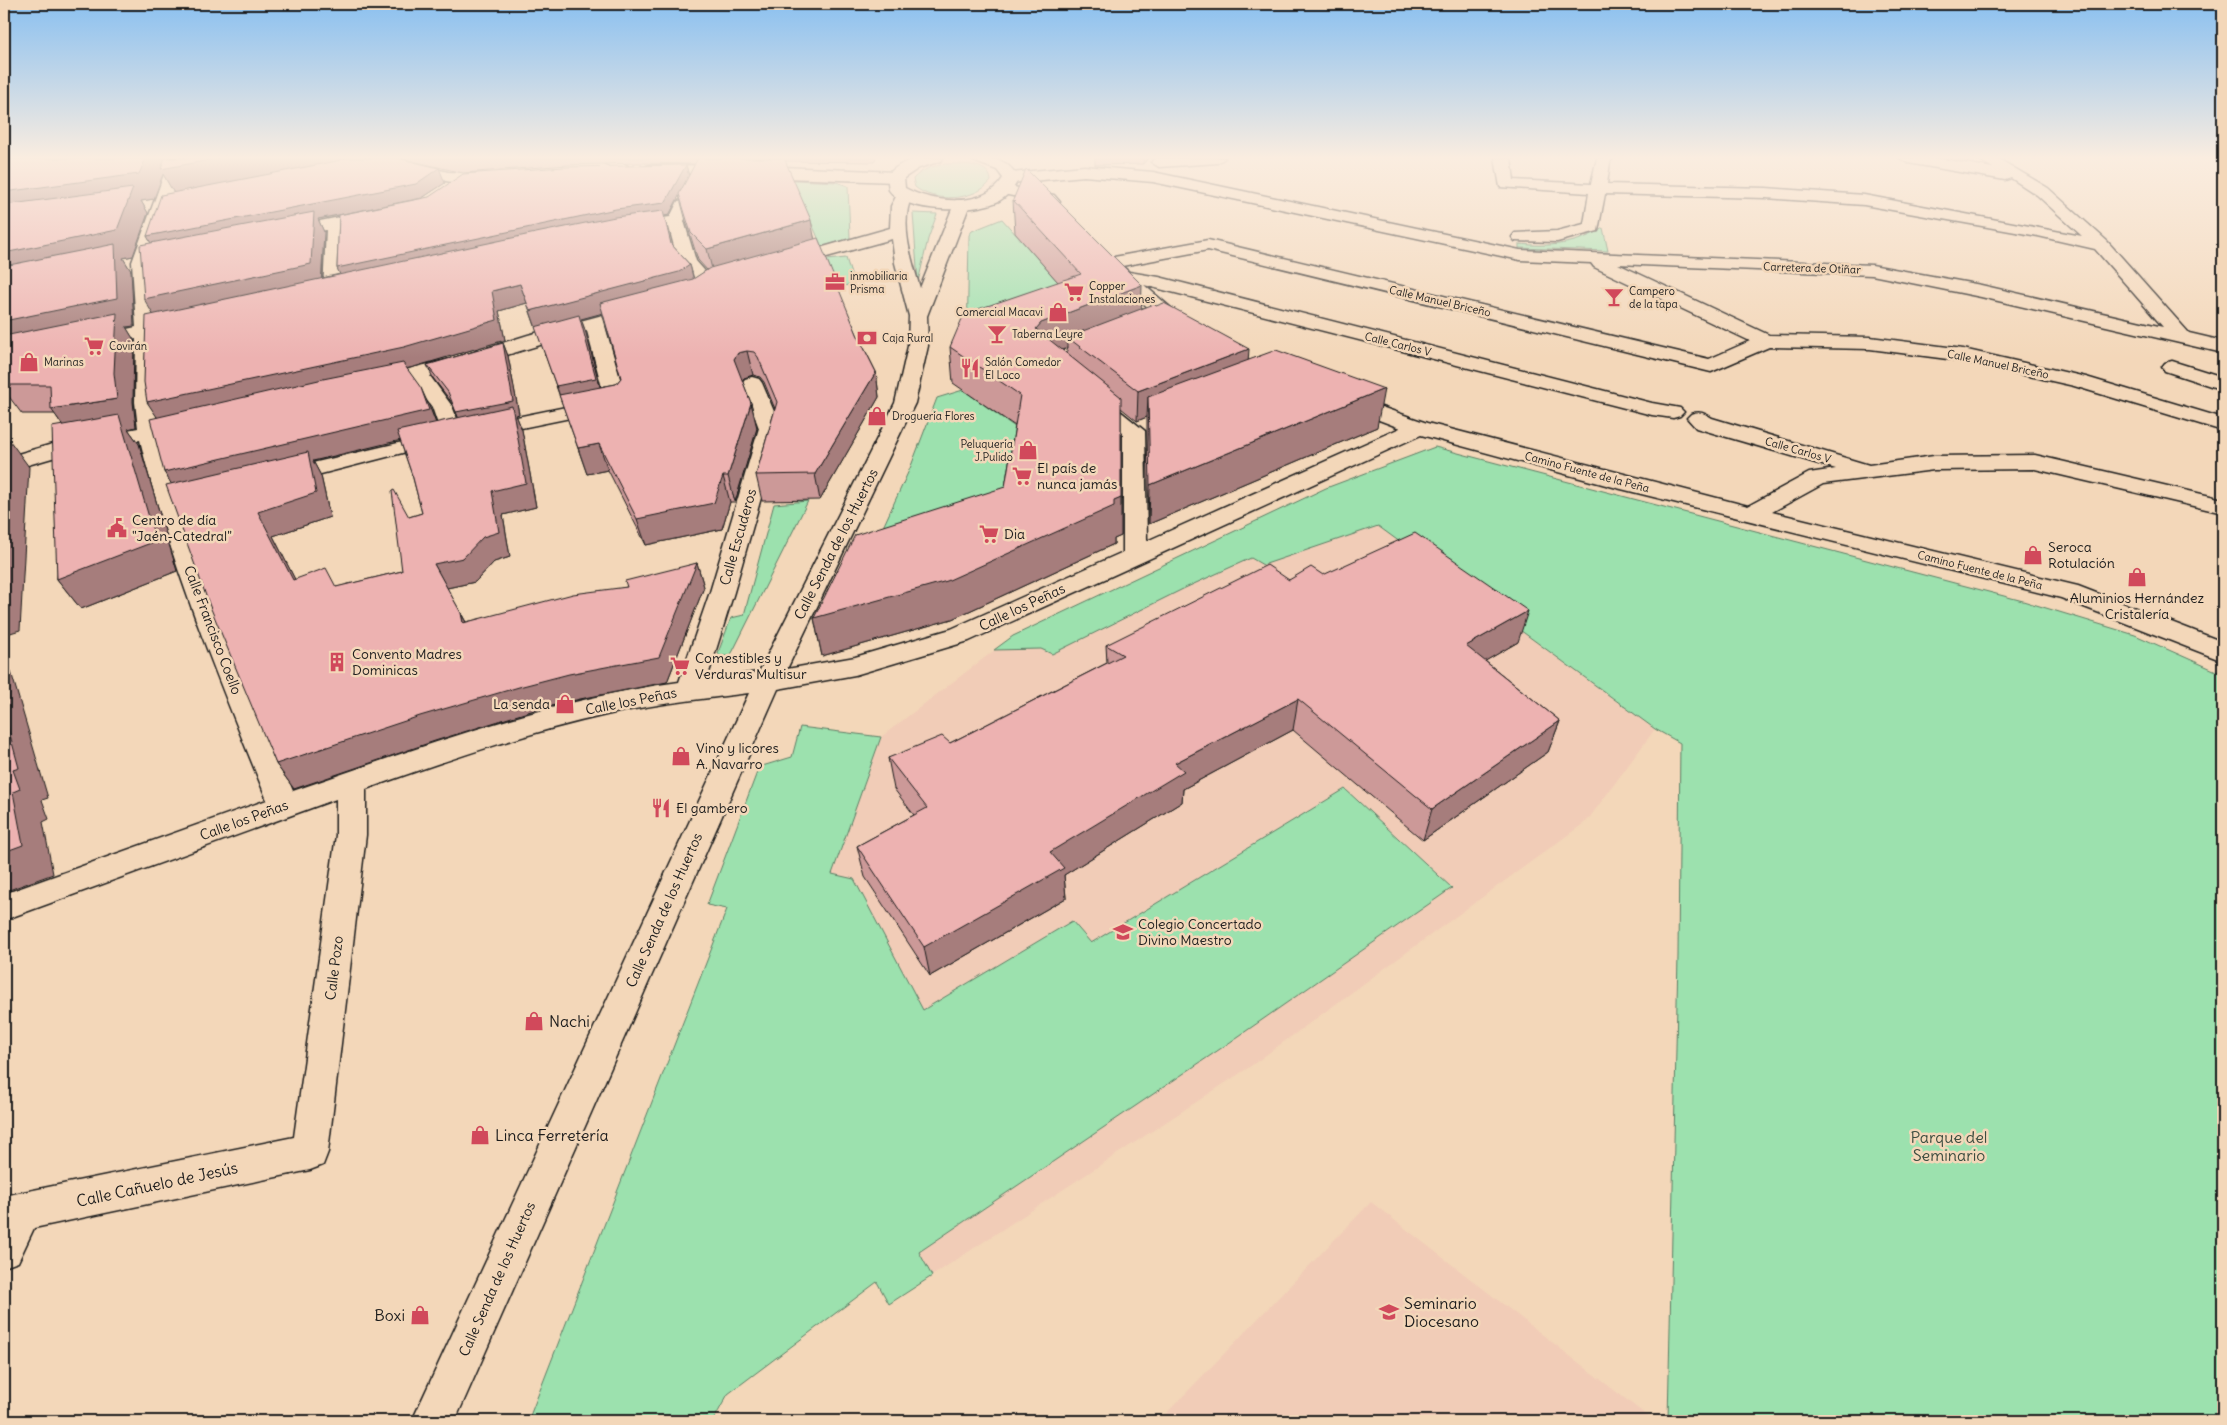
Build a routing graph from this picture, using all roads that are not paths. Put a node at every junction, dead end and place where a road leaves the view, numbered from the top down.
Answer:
1 (154, 224) edge
2 (323, 224) edge
3 (335, 224) edge
4 (653, 224) edge
5 (677, 224) edge
6 (899, 224) edge
7 (954, 224) edge
8 (1385, 224) edge
9 (1592, 224) edge
10 (2002, 224) edge
11 (2079, 224) edge
12 (610, 231) edge
13 (899, 231) junction
14 (267, 236) edge
15 (2101, 245) junction
16 (1468, 246) junction
17 (161, 258) edge
18 (1588, 258) junction
19 (141, 262) junction
20 (1109, 262) junction
21 (122, 266) dead end
22 (774, 267) edge
23 (728, 281) edge
24 (709, 286) junction
25 (350, 287) edge
26 (332, 291) junction
27 (314, 295) edge
28 (692, 297) edge
29 (656, 306) edge
30 (918, 316) junction
31 (203, 319) edge
32 (594, 323) junction
33 (146, 330) junction
34 (1203, 335) edge
35 (2183, 338) junction
36 (1766, 341) junction
37 (70, 347) edge
38 (2218, 348) edge
39 (2172, 367) dead end
40 (418, 374) junction
41 (752, 383) dead end
42 (2223, 384) edge
43 (352, 387) edge
44 (1080, 388) edge
45 (1321, 392) edge
46 (1672, 412) dead end
47 (1698, 418) dead end
48 (207, 420) edge
49 (2223, 425) edge
50 (1419, 428) junction
51 (149, 434) junction
52 (452, 436) junction
53 (4, 465) edge
54 (1870, 471) junction
55 (262, 481) edge
56 (2223, 506) edge
57 (1751, 514) junction
58 (1135, 554) junction
59 (2223, 652) edge
60 (769, 679) junction
61 (690, 690) junction
62 (351, 783) junction
63 (284, 806) junction
64 (4, 907) edge
65 (310, 1152) joint
66 (13, 1214) edge
67 (4, 1248) edge
68 (433, 1421) edge

1 - 19 street, Calle Francisco Coello
2 - 14 street
3 - 26 street
4 - 12 street
5 - 24 street
6 - 13 street, Calle Senda de los Huertos
7 - 30 street, Calle Senda de los Huertos
8 - 16 street, Carretera de Otíñar
9 - 16 street
10 - 15 street
11 - 15 street
13 - 22 street
13 - 30 street, Calle Senda de los Huertos
15 - 35 street
16 - 18 street, Carretera de Otíñar
17 - 19 street
18 - 35 street, Carretera de Otíñar
18 - 36 street, Calle Manuel Briceño
19 - 21 street
19 - 33 street, Calle Francisco Coello
20 - 34 street
20 - 36 street, Calle Manuel Briceño
20 - 46 street, Calle Carlos V
23 - 24 street
24 - 28 street
25 - 26 street
26 - 27 street
29 - 32 street
30 - 60 street, Calle Senda de los Huertos
31 - 33 street
32 - 40 street
32 - 52 street
33 - 37 street
33 - 51 street, Calle Francisco Coello
35 - 38 street, Carretera de Otíñar
36 - 49 street, Calle Manuel Briceño
39 - 42 street
40 - 43 street
40 - 52 street
41 - 61 street, Calle Escuderos
44 - 58 street
45 - 50 street, Camino Fuente de la Peña
47 - 54 street, Calle Carlos V
48 - 51 street
50 - 57 street, Camino Fuente de la Peña
50 - 58 street, Calle los Peñas
51 - 53 street
51 - 63 street, Calle Francisco Coello
52 - 55 street
54 - 56 street
54 - 57 street
57 - 59 street, Camino Fuente de la Peña
58 - 60 street, Calle los Peñas
60 - 61 street, Calle los Peñas
60 - 68 street, Calle Senda de los Huertos
61 - 62 street, Calle los Peñas
62 - 63 street, Calle los Peñas
62 - 65 street, Calle Pozo
63 - 64 street, Calle los Peñas
65 - 66 street, Calle Cañuelo de Jesús
66 - 67 street

